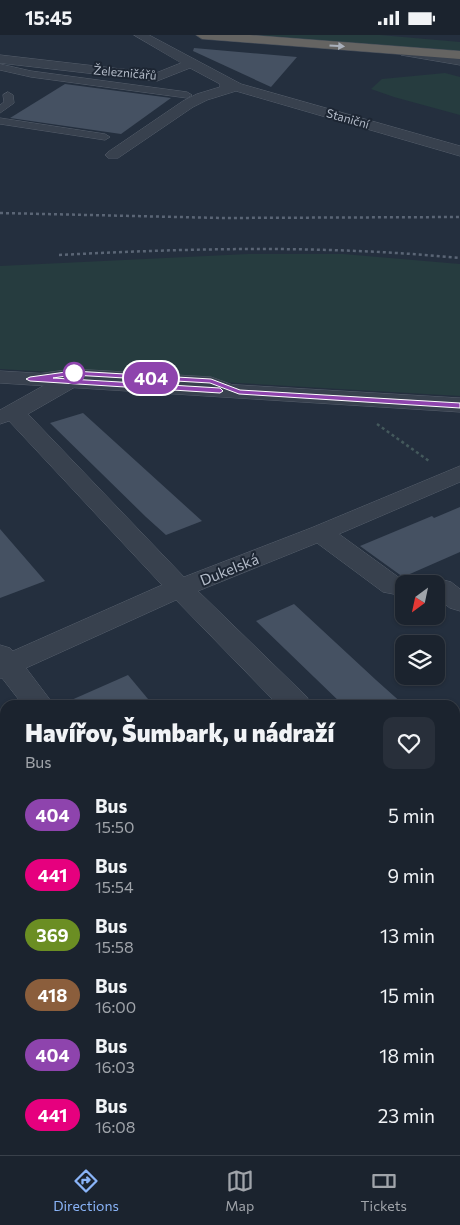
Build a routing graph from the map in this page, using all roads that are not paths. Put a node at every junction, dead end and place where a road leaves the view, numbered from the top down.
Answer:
1 (140, 35) edge
2 (202, 35) edge
3 (376, 49) junction
4 (460, 55) edge
5 (0, 60) edge
6 (460, 62) edge
7 (191, 63) junction
8 (152, 76) junction
9 (190, 86) junction
10 (129, 87) junction
11 (236, 87) junction
12 (8, 95) dead end
13 (0, 110) edge
14 (0, 121) edge
15 (105, 137) dead end
16 (460, 151) edge
17 (113, 155) dead end
18 (0, 377) edge
19 (30, 379) junction
20 (67, 382) junction
21 (239, 392) junction
22 (460, 405) edge
23 (7, 415) edge
24 (456, 474) edge
25 (320, 533) junction
26 (395, 587) edge
27 (180, 588) junction
28 (445, 590) edge
29 (460, 602) edge
30 (2, 663) edge
31 (35, 700) edge
32 (291, 700) edge

1 - 7 street, Železničářů
2 -> 3 highway
3 - 4 highway
3 - 6 lane
5 - 8 street, Železničářů
5 - 10 lane
7 - 8 street, Železničářů
7 - 11 street, Staniční
8 - 9 street, Staniční
8 - 10 lane
9 - 10 lane
9 - 11 street, Staniční
11 - 16 street, Staniční
11 - 17 street
12 - 13 lane
14 - 15 lane
18 - 19 street
19 - 20 street
19 - 21 lane
20 - 21 street
20 - 23 street
21 - 22 street
23 - 27 street
24 - 25 street, Dukelská
25 - 26 street
25 - 27 street, Dukelská
27 - 30 street, Dukelská
27 - 32 street
28 - 29 street
30 - 31 street

